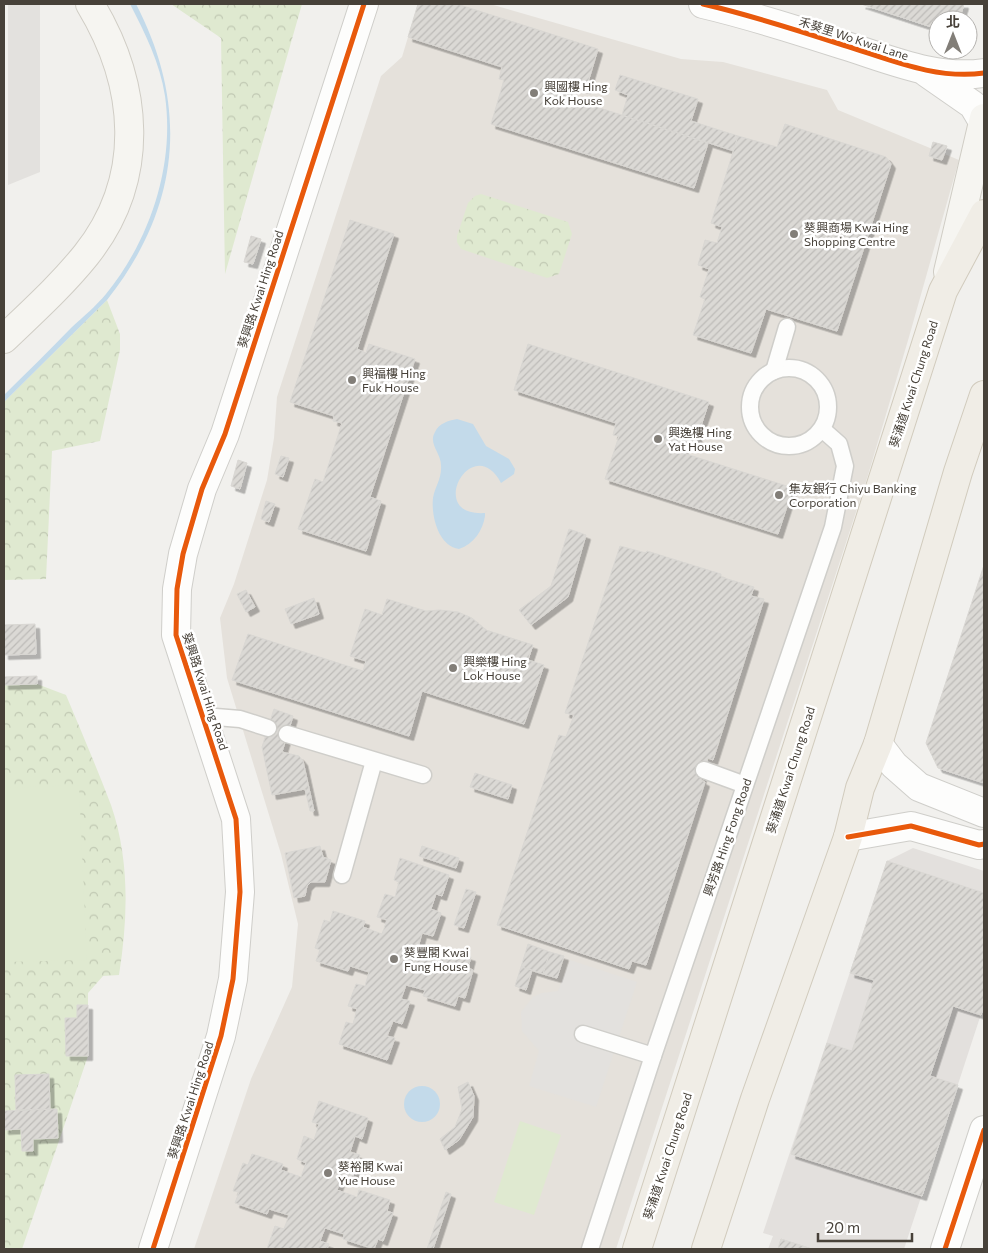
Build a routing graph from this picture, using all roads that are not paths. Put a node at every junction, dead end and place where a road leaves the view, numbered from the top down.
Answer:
1 (90, 4) edge
2 (364, 4) edge
3 (711, 6) edge
4 (924, 71) junction
5 (984, 72) edge
6 (984, 120) edge
7 (984, 214) edge
8 (943, 291) junction
9 (787, 327) dead end
10 (4, 339) edge
11 (774, 371) junction
12 (984, 395) edge
13 (822, 429) junction
14 (204, 716) junction
15 (268, 728) dead end
16 (287, 734) dead end
17 (878, 744) junction
18 (374, 761) junction
19 (704, 770) dead end
20 (423, 775) dead end
21 (745, 785) junction
22 (984, 813) edge
23 (848, 837) junction
24 (984, 844) edge
25 (342, 875) dead end
26 (583, 1034) dead end
27 (653, 1056) junction
28 (984, 1130) edge
29 (153, 1249) edge
30 (590, 1249) edge
31 (637, 1249) edge
32 (706, 1249) edge
33 (945, 1249) edge

1 - 10 main road
2 - 14 street, 葵興路 Kwai Hing Road
3 - 4 street, 禾葵里 Wo Kwai Lane
4 - 5 street, 禾葵里 Wo Kwai Lane
4 - 6 street, 禾葵里 Wo Kwai Lane
6 - 8 main road, 葵涌道 Kwai Chung Road
7 - 8 main road, 葵涌道 Kwai Chung Road
8 - 31 main road, 葵涌道 Kwai Chung Road
9 - 11 lane
11 - 13 lane
11 - 13 lane
12 - 17 main road
13 - 21 lane, 興芳路 Hing Fong Road
14 - 15 lane
14 - 29 street, 葵興路 Kwai Hing Road
16 - 18 lane
17 - 22 street
17 - 23 main road
18 - 20 lane
18 - 25 lane
19 - 21 lane
21 - 27 lane, 興芳路 Hing Fong Road
23 - 24 street
23 - 32 main road
26 - 27 lane
27 - 30 lane, 興芳路 Hing Fong Road
28 - 33 street

